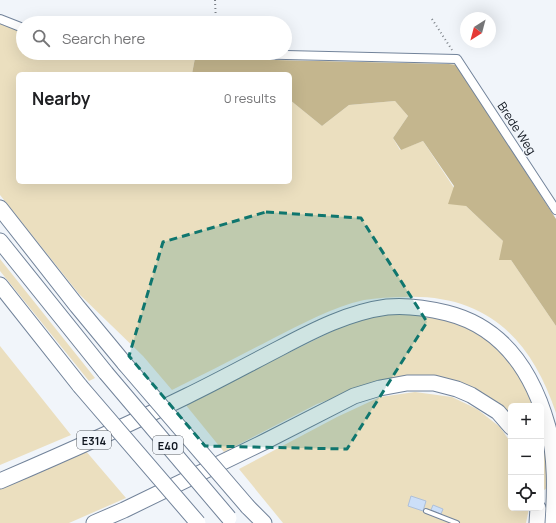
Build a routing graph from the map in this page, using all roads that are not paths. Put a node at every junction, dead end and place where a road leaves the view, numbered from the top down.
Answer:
1 (0, 19) edge
2 (16, 25) edge
3 (292, 55) edge
4 (0, 208) edge
5 (556, 210) edge
6 (0, 242) edge
7 (0, 285) edge
8 (508, 424) edge
9 (0, 480) edge
10 (426, 511) dead end
11 (538, 511) edge
12 (232, 520) edge
13 (94, 523) edge
14 (198, 523) edge
15 (264, 523) edge
16 (457, 523) edge
17 (537, 523) edge
18 (553, 523) edge

1 - 2 street
3 - 5 street, Brede Weg
4 - 15 highway, bridge
6 - 12 highway, E40, bridge
7 - 14 highway, E40, bridge
8 - 13 highway
9 - 18 highway, E314
10 - 16 lane
11 - 17 highway

